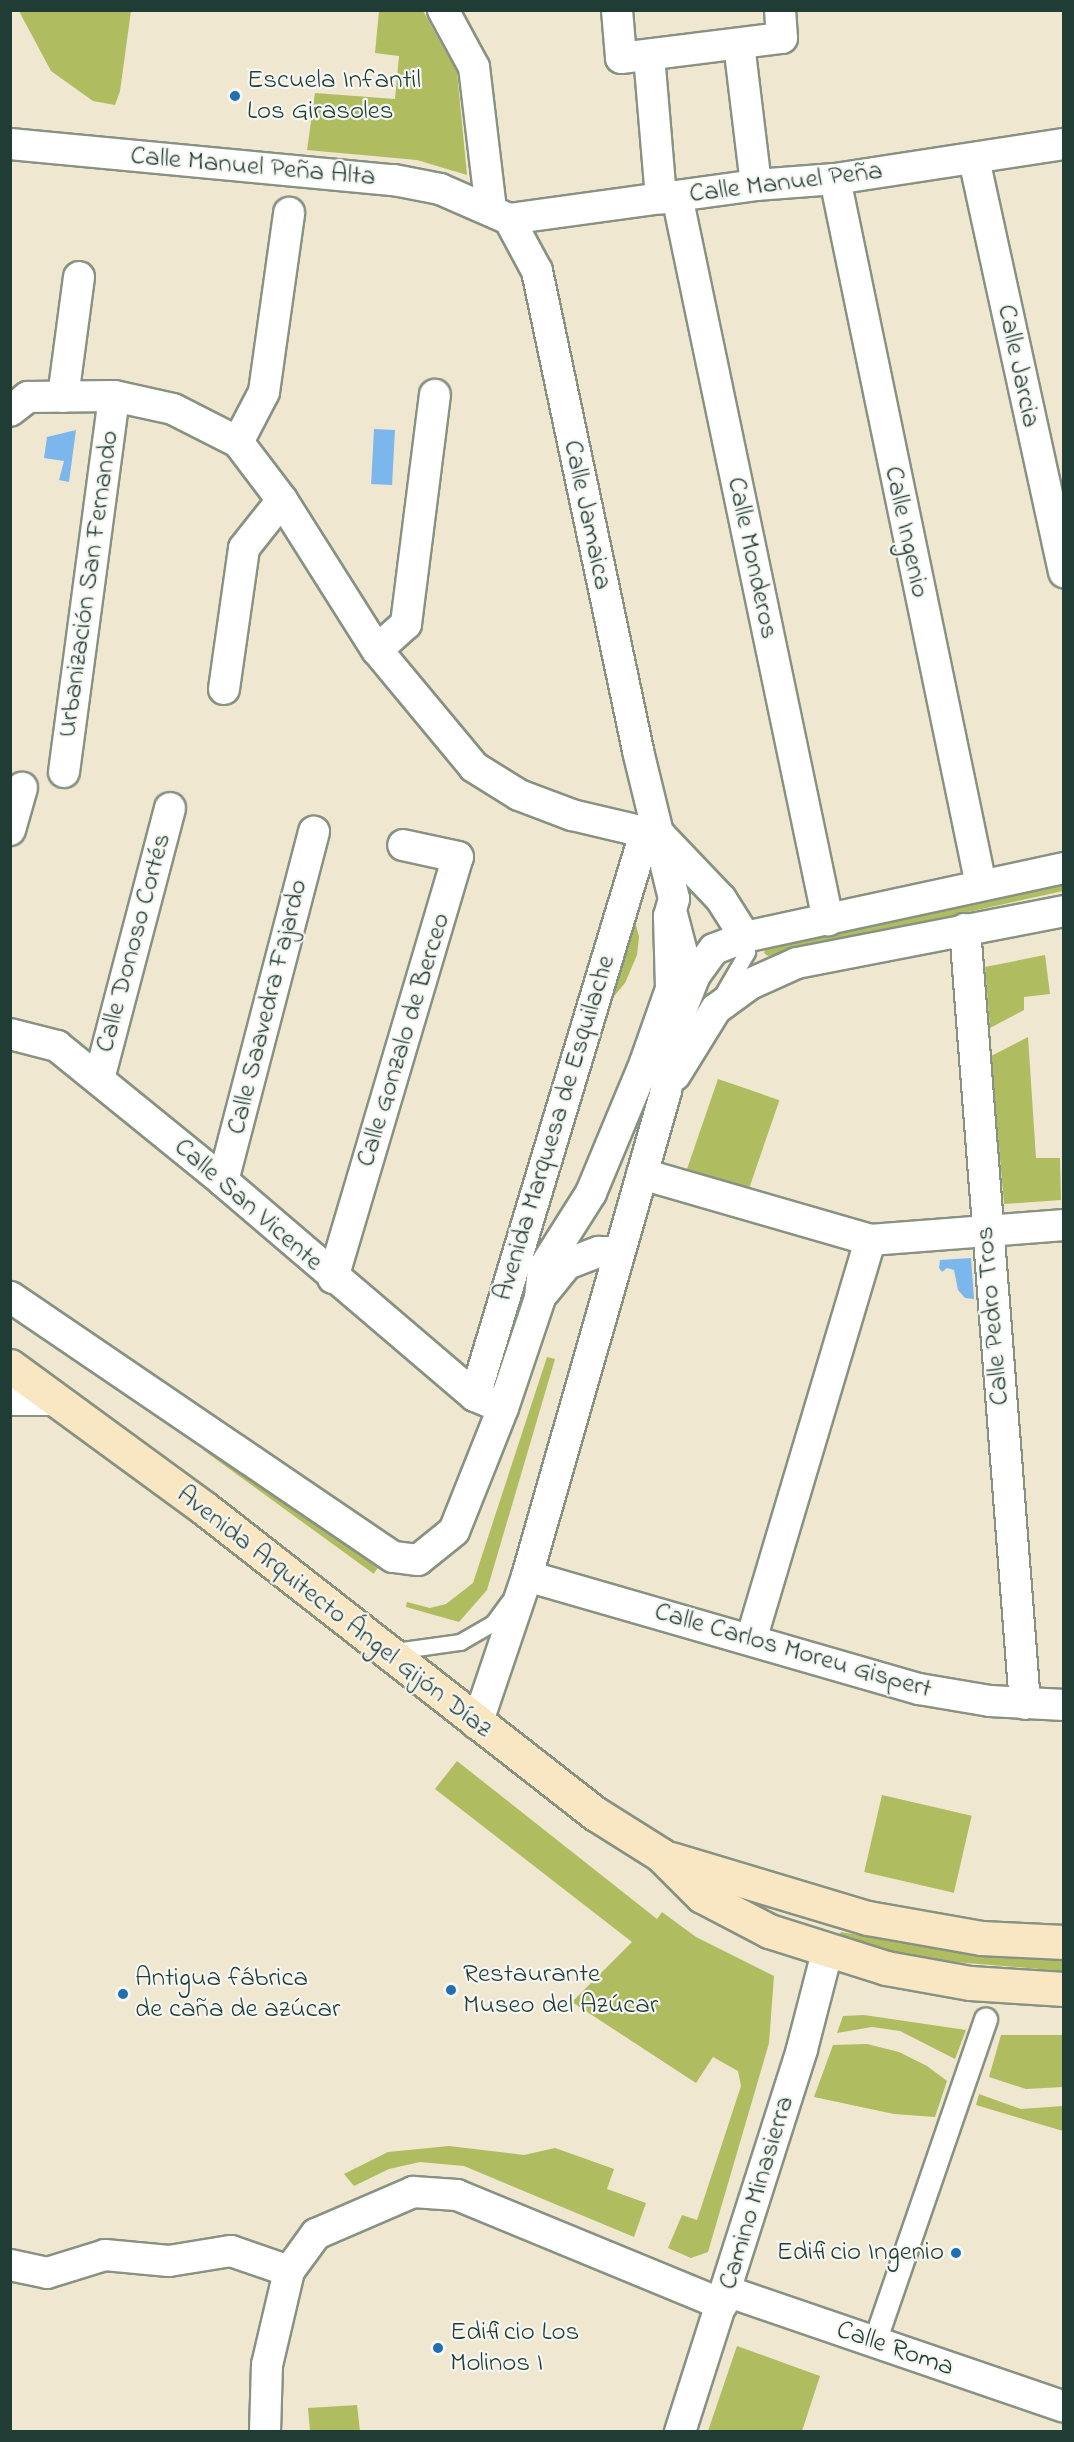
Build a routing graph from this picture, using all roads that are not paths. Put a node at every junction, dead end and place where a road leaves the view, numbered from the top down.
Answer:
1 (443, 10) edge
2 (617, 10) edge
3 (780, 10) edge
4 (739, 44) junction
5 (649, 55) junction
6 (10, 144) edge
7 (1064, 144) edge
8 (974, 159) junction
9 (835, 179) junction
10 (756, 186) junction
11 (669, 197) junction
12 (289, 213) dead end
13 (500, 214) junction
14 (79, 277) dead end
15 (435, 395) dead end
16 (114, 396) junction
17 (63, 397) junction
18 (10, 411) edge
19 (238, 442) junction
20 (282, 500) junction
21 (1064, 572) edge
22 (377, 650) junction
23 (224, 689) dead end
24 (64, 772) dead end
25 (22, 788) dead end
26 (170, 808) dead end
27 (10, 831) edge
28 (314, 832) dead end
29 (653, 833) junction
30 (403, 845) dead end
31 (1064, 868) edge
32 (981, 885) junction
33 (1064, 911) edge
34 (828, 920) junction
35 (964, 929) junction
36 (745, 937) junction
37 (683, 982) junction
38 (716, 1009) junction
39 (676, 1023) junction
40 (10, 1034) edge
41 (645, 1063) junction
42 (99, 1079) junction
43 (666, 1091) junction
44 (642, 1174) junction
45 (223, 1181) junction
46 (1064, 1225) edge
47 (986, 1232) junction
48 (870, 1240) junction
49 (618, 1252) junction
50 (333, 1278) junction
51 (10, 1297) edge
52 (540, 1298) junction
53 (10, 1366) edge
54 (475, 1396) junction
55 (10, 1400) edge
56 (56, 1400) junction
57 (504, 1408) junction
58 (527, 1576) junction
59 (751, 1640) junction
60 (385, 1651) junction
61 (1025, 1704) junction
62 (1064, 1705) edge
63 (477, 1724) junction
64 (661, 1855) junction
65 (1064, 1942) edge
66 (827, 1952) junction
67 (1064, 1989) edge
68 (986, 2020) dead end
69 (10, 2265) edge
70 (289, 2271) junction
71 (724, 2297) junction
72 (875, 2342) junction
73 (1064, 2407) edge
74 (265, 2432) edge
75 (680, 2432) edge

1 - 13 street
2 - 5 street
3 - 4 street
4 - 5 street
4 - 10 street
5 - 11 street, Calle Monderos
6 - 13 street, Calle Manuel Peña Alta
7 - 8 street, Calle Manuel Peña
8 - 9 street, Calle Manuel Peña
8 - 21 street, Calle Jarcia
9 - 10 street, Calle Manuel Peña
9 - 32 street, Calle Ingenio
10 - 11 street, Calle Manuel Peña
11 - 13 street, Calle Manuel Peña
11 - 34 street, Calle Monderos
12 - 19 street
13 - 29 street, Calle Jamaica
14 - 17 street
15 - 22 street
16 - 17 street, Urbanización San Fernando
16 - 19 street, Urbanización San Fernando
16 - 24 street, Urbanización San Fernando
17 - 18 street, Urbanización San Fernando
19 - 20 street, Urbanización San Fernando
20 - 22 street, Urbanización San Fernando
20 - 23 street
22 - 29 street, Urbanización San Fernando
25 - 27 street
26 - 42 street, Calle Donoso Cortés
28 - 45 street, Calle Saavedra Fajardo
29 - 36 street, Calle Jamaica
29 - 37 street, Calle Jamaica
29 - 54 street, Avenida Marquesa de Esquilache
30 - 50 street, Calle Gonzalo de Berceo
31 - 32 street, Avenida Marquesa de Esquilache
32 - 34 street, Avenida Marquesa de Esquilache
33 - 35 street, Avenida Marquesa de Esquilache
34 - 36 street, Avenida Marquesa de Esquilache
35 - 38 street, Avenida Marquesa de Esquilache
35 - 47 street, Calle Pedro Tros
36 - 37 street, Avenida Marquesa de Esquilache
36 - 38 lane
37 - 39 street, Avenida Marquesa de Esquilache
37 - 41 street, Avenida Marquesa de Esquilache
38 - 43 street, Avenida Marquesa de Esquilache
39 - 41 lane
39 - 43 street, Avenida Marquesa de Esquilache
40 - 42 street, Calle San Vicente
41 - 52 street, Avenida Marquesa de Esquilache
42 - 45 street, Calle San Vicente
43 - 44 street, Avenida Marquesa de Esquilache
44 - 48 street
44 - 49 street, Avenida Marquesa de Esquilache
45 - 50 street, Calle San Vicente
46 - 47 street
47 - 48 street
47 - 61 street, Calle Pedro Tros
48 - 59 street
49 - 52 street, Avenida Marquesa de Esquilache
49 - 58 street, Avenida Marquesa de Esquilache
50 - 54 street, Calle San Vicente
51 - 57 street, Avenida Marquesa de Esquilache
52 - 57 street, Avenida Marquesa de Esquilache
53 - 56 main road, Avenida Arquitecto Ángel Gijón Díaz
54 - 57 street
55 - 56 street
56 - 60 main road, Avenida Arquitecto Ángel Gijón Díaz
58 - 59 street, Calle Carlos Moreu Gispert
58 - 60 lane
58 - 63 street, Avenida Marquesa de Esquilache
59 - 61 street, Calle Carlos Moreu Gispert
60 - 63 main road, Avenida Arquitecto Ángel Gijón Díaz
61 - 62 street, Calle Carlos Moreu Gispert
63 - 64 main road, Avenida Arquitecto Ángel Gijón Díaz
64 - 65 main road, Avenida Arquitecto Ángel Gijón Díaz
64 - 66 main road, Avenida Arquitecto Ángel Gijón Díaz
66 - 67 main road, Avenida Arquitecto Ángel Gijón Díaz
66 - 71 street, Camino Minasierra
68 - 72 street
69 - 70 street
70 - 71 street, Calle Roma
70 - 74 street
71 - 72 street, Calle Roma
71 - 75 street, Camino Minasierra
72 - 73 street, Calle Roma

